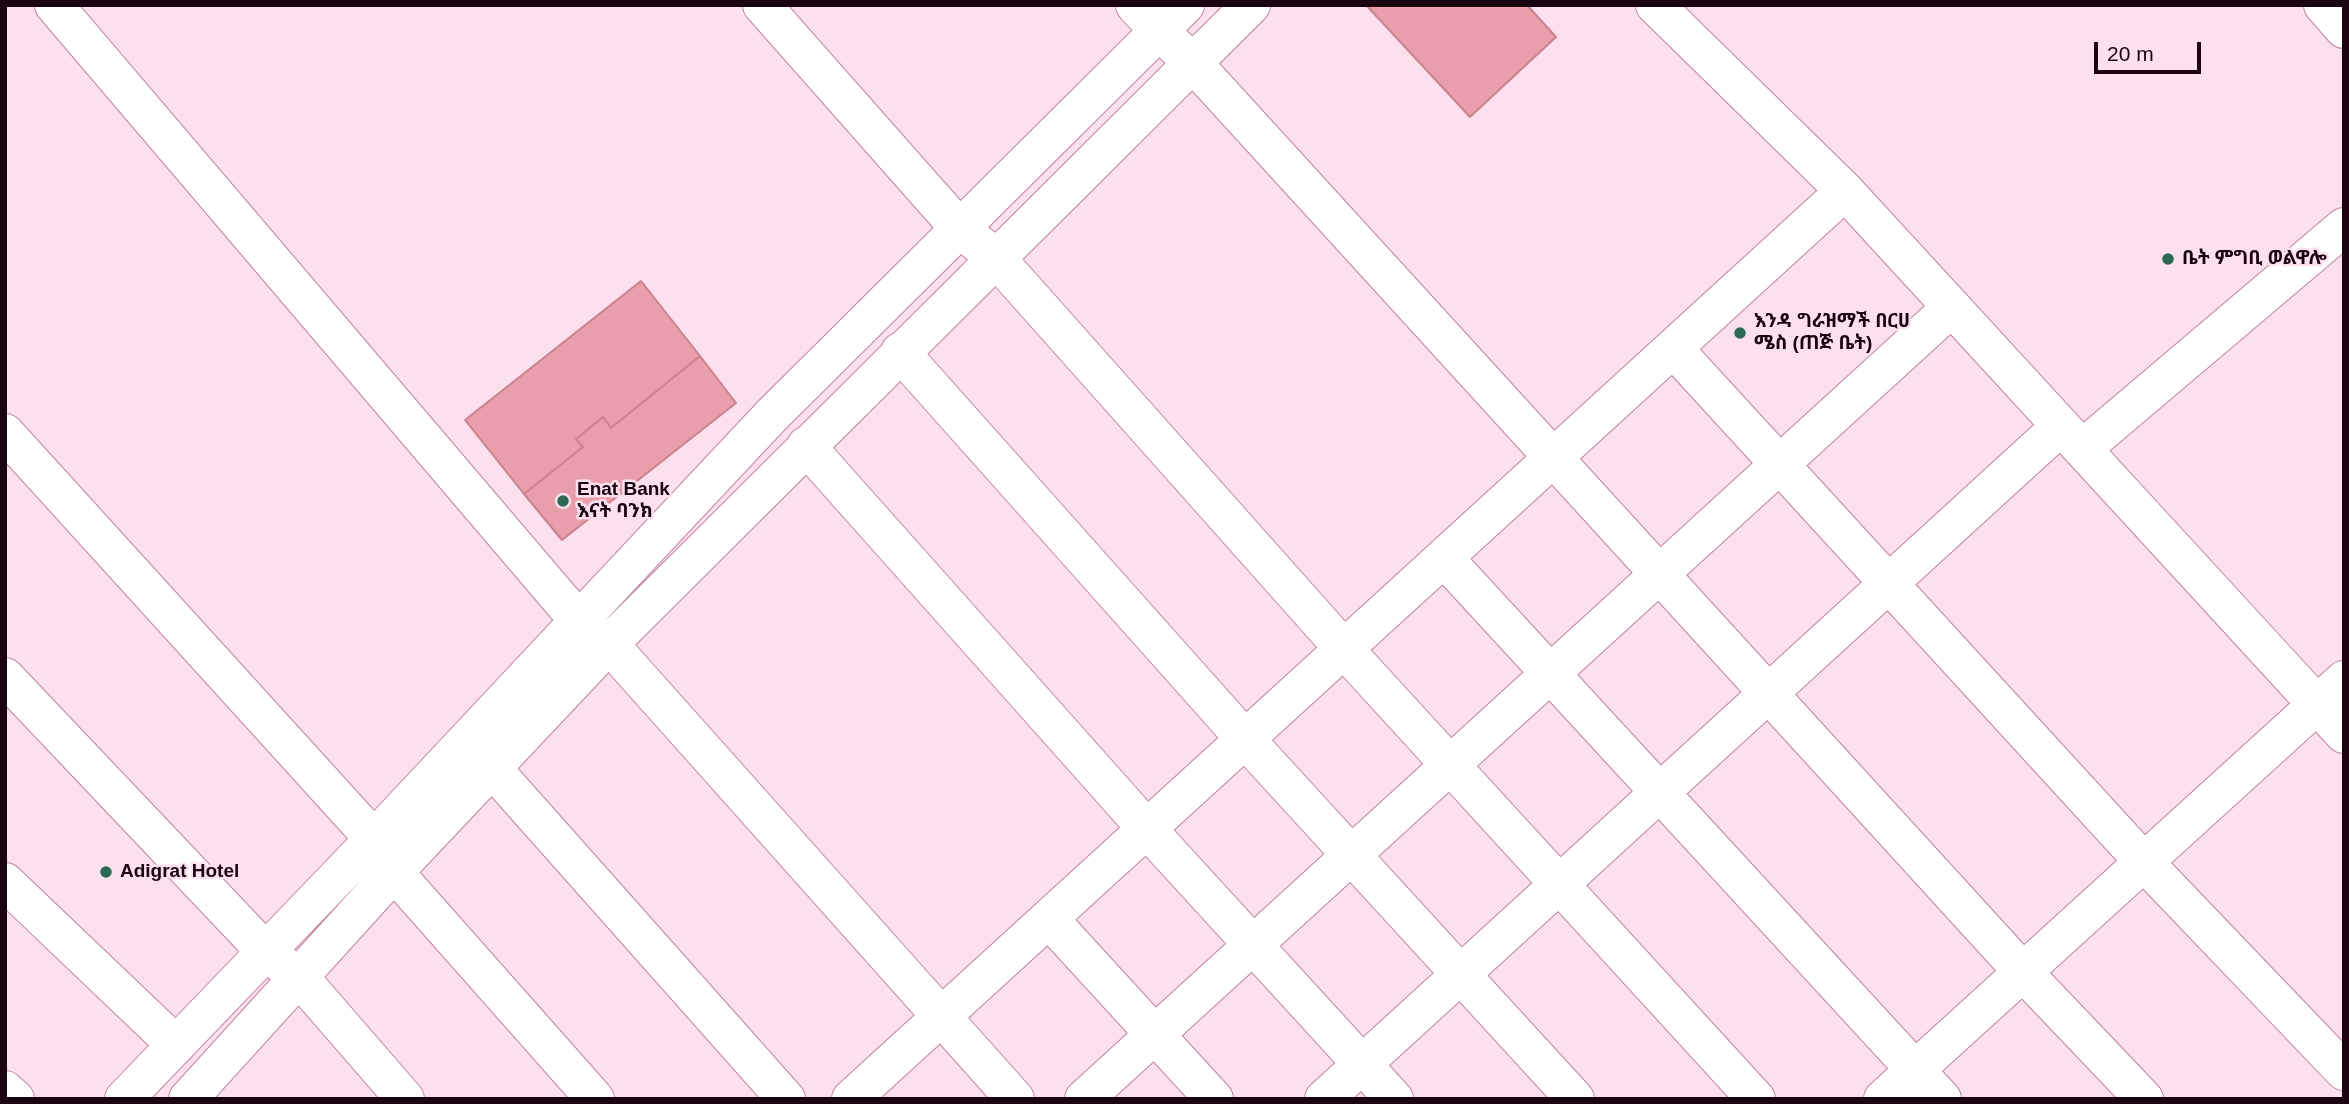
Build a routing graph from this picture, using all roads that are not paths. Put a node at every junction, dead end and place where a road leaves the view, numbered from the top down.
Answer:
1 (54, 5) edge
2 (762, 5) edge
3 (1251, 5) edge
4 (1655, 5) edge
5 (2323, 5) edge
6 (1160, 14) edge
7 (2344, 29) edge
8 (1192, 62) junction
9 (1845, 191) junction
10 (2344, 227) edge
11 (960, 229) junction
12 (995, 257) junction
13 (1952, 307) junction
14 (1673, 348) junction
15 (900, 352) junction
16 (5, 433) edge
17 (2071, 438) junction
18 (806, 446) junction
19 (1552, 459) junction
20 (1779, 464) junction
21 (1444, 558) junction
22 (1659, 575) junction
23 (1889, 583) junction
24 (579, 621) junction
25 (609, 644) junction
26 (1344, 649) junction
27 (1550, 673) junction
28 (5, 677) edge
29 (2330, 692) edge
30 (1768, 694) junction
31 (2344, 734) edge
32 (1245, 739) junction
33 (1450, 765) junction
34 (491, 767) junction
35 (1659, 792) junction
36 (1147, 829) junction
37 (374, 839) junction
38 (1351, 855) junction
39 (2143, 860) junction
40 (394, 872) junction
41 (5, 882) edge
42 (1559, 884) junction
43 (1049, 919) junction
44 (1253, 945) junction
45 (266, 952) junction
46 (2022, 971) junction
47 (1460, 974) junction
48 (300, 978) junction
49 (940, 1017) junction
50 (1155, 1034) junction
51 (176, 1045) junction
52 (1362, 1064) junction
53 (1914, 1070) junction
54 (2344, 1071) edge
55 (5, 1090) edge
56 (15, 1099) edge
57 (125, 1099) edge
58 (188, 1099) edge
59 (405, 1099) edge
60 (596, 1099) edge
61 (786, 1099) edge
62 (851, 1099) edge
63 (1015, 1099) edge
64 (1084, 1099) edge
65 (1214, 1099) edge
66 (1324, 1099) edge
67 (1394, 1099) edge
68 (1575, 1099) edge
69 (1756, 1099) edge
70 (1883, 1099) edge
71 (1942, 1099) edge
72 (2144, 1099) edge

1 - 24 street
2 - 11 street
3 - 8 street
4 - 9 street
5 - 7 street
6 - 8 street
6 - 11 street
8 - 12 street
8 - 19 street
9 - 13 street
9 - 14 street
10 - 17 street
11 - 12 street
11 - 24 street
12 - 15 street
12 - 26 street
13 - 17 street
13 - 20 street
14 - 19 street
14 - 20 street
15 - 18 street
15 - 32 street
16 - 37 street
17 - 23 street
17 - 29 street
18 - 25 street
18 - 36 street
19 - 21 street
19 - 22 street
20 - 22 street
20 - 23 street
21 - 26 street
21 - 27 street
22 - 27 street
22 - 30 street
23 - 30 street
23 - 39 street
24 - 25 street
24 - 37 street
25 - 34 street
25 - 49 street
26 - 32 street
26 - 33 street
27 - 33 street
27 - 35 street
28 - 45 street
29 - 31 street
29 - 39 street
30 - 35 street
30 - 46 street
32 - 36 street
32 - 38 street
33 - 38 street
33 - 42 street
34 - 40 street
34 - 61 street
35 - 42 street
35 - 53 street
36 - 43 street
36 - 44 street
37 - 45 street
38 - 44 street
38 - 47 street
39 - 46 street
39 - 54 street
40 - 48 street
40 - 60 street
41 - 51 street
42 - 47 street
42 - 69 street
43 - 49 street
43 - 50 street
44 - 50 street
44 - 52 street
45 - 48 street
45 - 51 street
46 - 53 street
46 - 72 street
47 - 52 street
47 - 68 street
48 - 58 street
48 - 59 street
49 - 62 street
49 - 63 street
50 - 64 street
50 - 65 street
51 - 57 street
52 - 66 street
52 - 67 street
53 - 70 street
53 - 71 street
55 - 56 street

